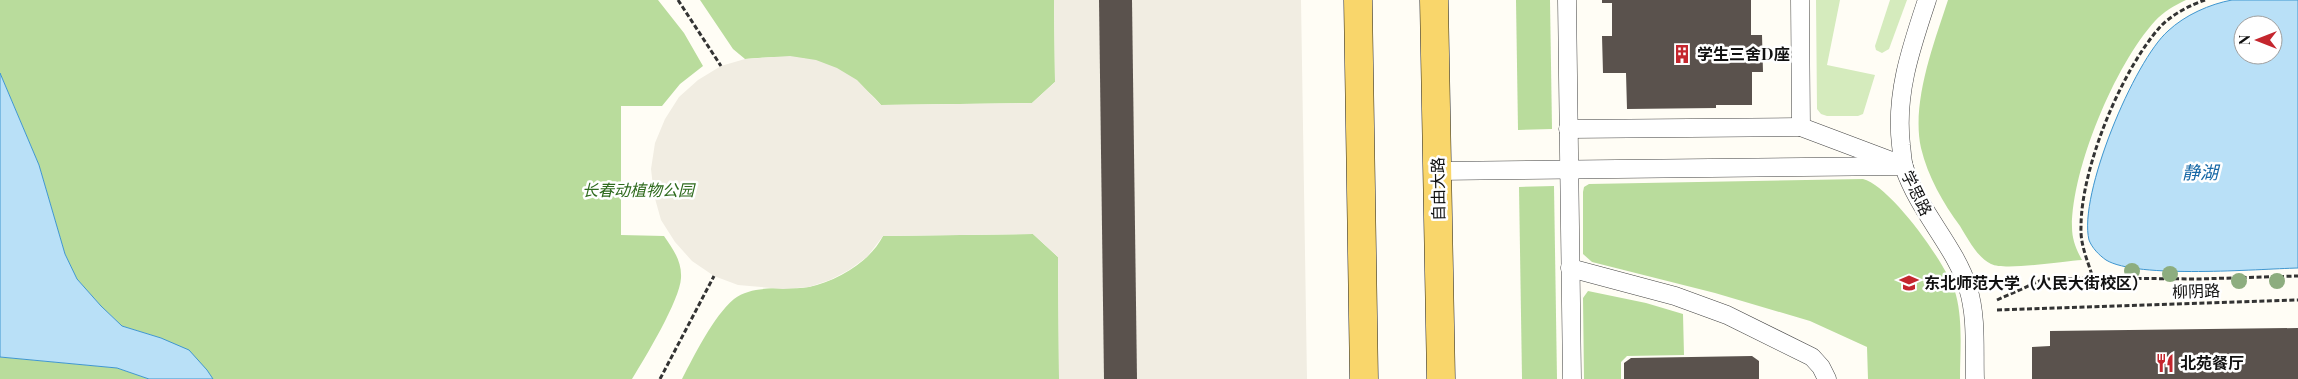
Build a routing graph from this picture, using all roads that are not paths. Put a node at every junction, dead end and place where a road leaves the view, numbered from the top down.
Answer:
1 (1358, 0) edge
2 (1434, 0) edge
3 (1567, 0) edge
4 (1800, 0) edge
5 (1927, 0) edge
6 (1801, 127) junction
7 (1568, 129) junction
8 (1904, 166) junction
9 (1568, 169) junction
10 (1437, 171) junction
11 (1570, 268) junction
12 (1364, 379) edge
13 (1441, 379) edge
14 (1572, 379) edge
15 (1827, 379) edge
16 (1975, 379) edge

1 - 12 main road
2 - 10 main road, 自由大路
3 - 7 lane
4 - 6 lane
5 - 8 lane, 学思路
6 - 7 lane
6 - 8 lane
7 - 9 lane
8 - 9 lane
8 - 16 lane, 学思路
9 - 10 lane
9 - 11 lane
10 - 13 main road, 自由大路
11 - 14 lane
11 - 15 lane

